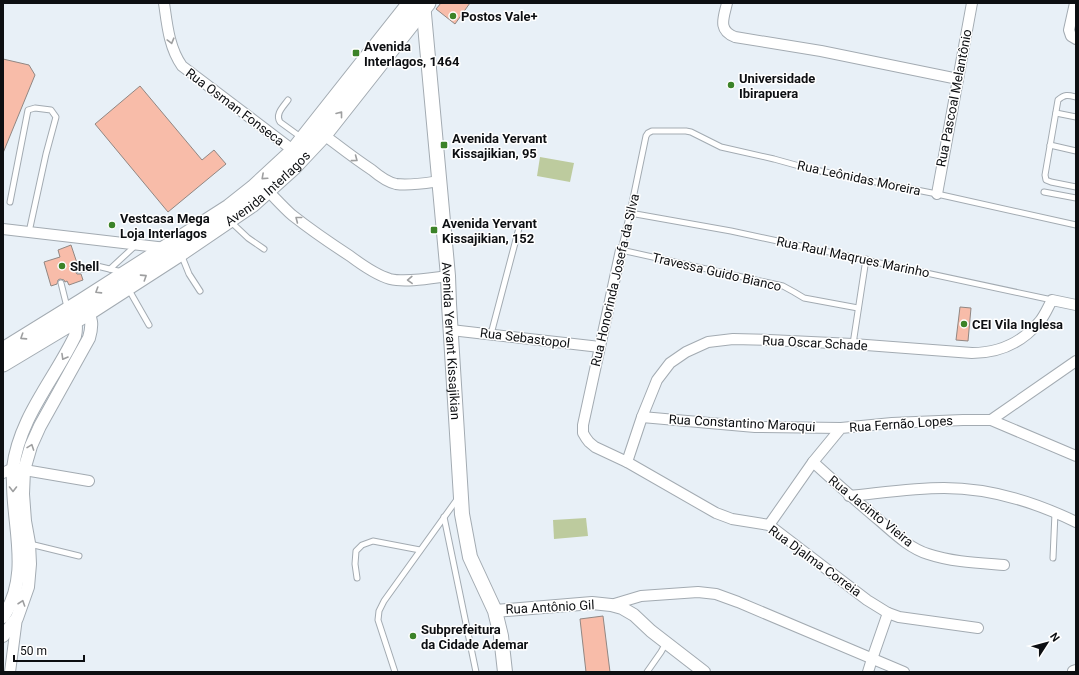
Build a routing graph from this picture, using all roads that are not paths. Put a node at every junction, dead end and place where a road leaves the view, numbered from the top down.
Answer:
1 (164, 3) edge
2 (727, 3) edge
3 (972, 3) edge
4 (1075, 3) edge
5 (421, 4) edge
6 (1076, 39) edge
7 (958, 79) junction
8 (1076, 97) edge
9 (288, 100) dead end
10 (1056, 112) junction
11 (1076, 117) edge
12 (324, 135) junction
13 (646, 136) joint
14 (303, 139) junction
15 (1050, 145) junction
16 (1076, 151) edge
17 (298, 154) junction
18 (440, 181) junction
19 (1076, 187) edge
20 (268, 191) junction
21 (1044, 192) dead end
22 (936, 194) junction
23 (1076, 198) edge
24 (10, 202) dead end
25 (630, 213) junction
26 (229, 220) junction
27 (1076, 225) edge
28 (519, 228) dead end
29 (3, 229) edge
30 (29, 232) junction
31 (136, 244) junction
32 (166, 248) junction
33 (264, 249) dead end
34 (621, 250) junction
35 (181, 253) junction
36 (866, 259) junction
37 (110, 269) junction
38 (79, 270) dead end
39 (448, 276) junction
40 (127, 280) junction
41 (61, 283) dead end
42 (200, 291) dead end
43 (1052, 300) junction
44 (1076, 305) edge
45 (858, 308) junction
46 (78, 311) junction
47 (149, 325) dead end
48 (450, 330) junction
49 (491, 334) junction
50 (853, 344) junction
51 (600, 347) junction
52 (3, 350) edge
53 (1076, 361) edge
54 (3, 364) edge
55 (642, 417) junction
56 (991, 420) junction
57 (583, 425) joint
58 (841, 428) junction
59 (1075, 453) edge
60 (627, 462) junction
61 (813, 462) junction
62 (13, 470) edge
63 (89, 481) dead end
64 (461, 494) junction
65 (849, 496) junction
66 (1055, 512) junction
67 (444, 517) junction
68 (1076, 522) edge
69 (769, 525) junction
70 (29, 543) junction
71 (420, 550) junction
72 (79, 556) dead end
73 (1053, 558) dead end
74 (1004, 565) dead end
75 (357, 578) dead end
76 (611, 605) junction
77 (495, 610) junction
78 (888, 613) junction
79 (3, 617) edge
80 (17, 618) junction
81 (978, 628) dead end
82 (3, 636) edge
83 (666, 643) junction
84 (872, 659) junction
85 (10, 672) edge
86 (395, 672) edge
87 (476, 672) edge
88 (505, 672) edge
89 (647, 672) edge
90 (704, 672) edge
91 (868, 672) edge
92 (904, 672) edge

1 -> 17 street, Rua Osman Fonseca
2 - 7 street
3 - 7 street, Rua Pascoal Melantônio
4 - 6 street
12 -> 5 main road, Avenida Interlagos
5 - 14 main road, Avenida Interlagos
5 - 18 main road, Avenida Yervant Kissajikian
7 - 22 street, Rua Pascoal Melantônio
8 - 10 lane
9 - 14 lane
10 - 11 lane
10 - 15 lane
12 - 17 main road, Avenida Interlagos
12 -> 18 street
13 - 22 lane, Rua Leônidas Moreira
13 - 25 lane, Rua Honorinda Josefa da Silva
14 - 17 main road, Avenida Interlagos
15 - 16 lane
15 - 19 lane
17 - 20 main road, Avenida Interlagos
17 -> 32 main road, Avenida Interlagos
18 - 39 main road, Avenida Yervant Kissajikian
20 - 26 main road, Avenida Interlagos
39 -> 20 street
21 - 23 lane
22 - 27 lane, Rua Leônidas Moreira
24 - 30 lane
25 - 34 lane, Rua Honorinda Josefa da Silva
25 - 36 lane, Rua Raul Maqrues Marinho
26 - 33 lane
26 - 35 main road, Avenida Interlagos
28 - 49 lane
29 - 30 street
30 - 31 street
31 - 32 street
31 - 37 lane
32 - 35 street
32 - 40 main road, Avenida Interlagos
34 - 45 lane, Travessa Guido Bianco
34 - 51 street, Rua Honorinda Josefa da Silva
40 -> 35 main road, Avenida Interlagos
35 - 42 lane
36 - 43 lane, Rua Raul Maqrues Marinho
36 - 45 lane
37 - 38 lane
37 - 40 lane
39 - 48 main road, Avenida Yervant Kissajikian
40 - 46 main road, Avenida Interlagos
40 - 47 lane
41 - 46 lane
43 - 44 street, Rua Raul Maqrues Marinho
43 - 50 street, Rua Oscar Schade
45 - 50 lane
46 -> 52 main road, Avenida Interlagos
46 - 54 main road, Avenida Interlagos
46 - 62 street
48 - 49 street, Rua Sebastopol
48 - 64 main road, Avenida Yervant Kissajikian
49 - 51 street, Rua Sebastopol
50 - 55 street, Rua Oscar Schade
51 - 57 street, Rua Honorinda Josefa da Silva
53 - 56 street
55 - 58 street, Rua Constantino Maroqui
55 - 60 street, Rua Oscar Schade
56 - 58 street, Rua Fernão Lopes
56 - 59 street, Rua Fernão Lopes
57 - 60 street, Rua Djalma Correia
58 - 61 street, Rua Fernão Lopes
60 - 69 street, Rua Djalma Correia
61 - 65 street, Rua Jacinto Vieira
61 - 69 street, Rua Fernão Lopes
62 - 63 street
62 - 70 street
62 -> 79 street
64 - 67 lane
64 - 77 main road, Avenida Yervant Kissajikian
65 - 66 street
65 - 74 street, Rua Jacinto Vieira
66 - 68 street
66 - 73 lane
67 - 71 lane
67 - 87 lane
69 - 78 street, Rua Djalma Correia
70 - 72 lane
80 -> 70 street
71 - 75 lane
71 - 86 lane
76 - 77 street, Rua Antônio Gil
76 - 83 street, Rua Antônio Gil
76 - 84 street
77 - 88 main road, Avenida Yervant Kissajikian
78 - 81 street, Rua Djalma Correia
78 - 84 street
80 - 82 street
80 - 85 street
83 - 89 lane
83 - 90 street, Rua Antônio Gil
84 - 91 street
84 - 92 street

